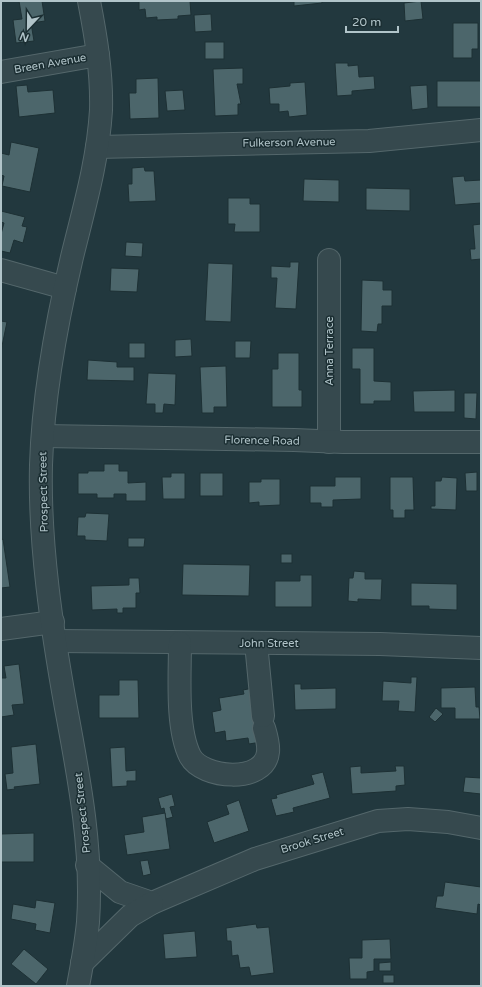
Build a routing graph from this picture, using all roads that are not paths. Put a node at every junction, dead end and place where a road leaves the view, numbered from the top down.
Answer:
1 (89, 1) edge
2 (98, 55) junction
3 (1, 72) edge
4 (481, 130) edge
5 (97, 147) junction
6 (329, 260) dead end
7 (1, 270) edge
8 (65, 288) junction
9 (43, 436) junction
10 (329, 442) junction
11 (481, 442) edge
12 (1, 629) edge
13 (55, 632) junction
14 (180, 643) junction
15 (256, 643) junction
16 (481, 648) edge
17 (481, 828) edge
18 (88, 865) junction
19 (152, 903) junction
20 (82, 964) junction
21 (78, 986) edge

1 - 2 street, Prospect Street
2 - 3 street, Breen Avenue
2 - 5 street, Prospect Street
4 - 5 street, Fulkerson Avenue
5 - 8 street, Prospect Street
6 - 10 street, Anna Terrace
7 - 8 street
8 - 9 street, Prospect Street
9 - 10 street, Florence Road
9 - 13 street, Prospect Street
10 - 11 street, Florence Road
12 - 13 street, John Street
13 - 14 street, John Street
13 - 18 street, Prospect Street
14 - 15 street, John Street
14 - 15 street
15 - 16 street, John Street
17 - 19 street, Brook Street
18 - 19 street
18 - 20 street, Prospect Street
19 - 20 street, Brook Street
20 - 21 street, Prospect Street

